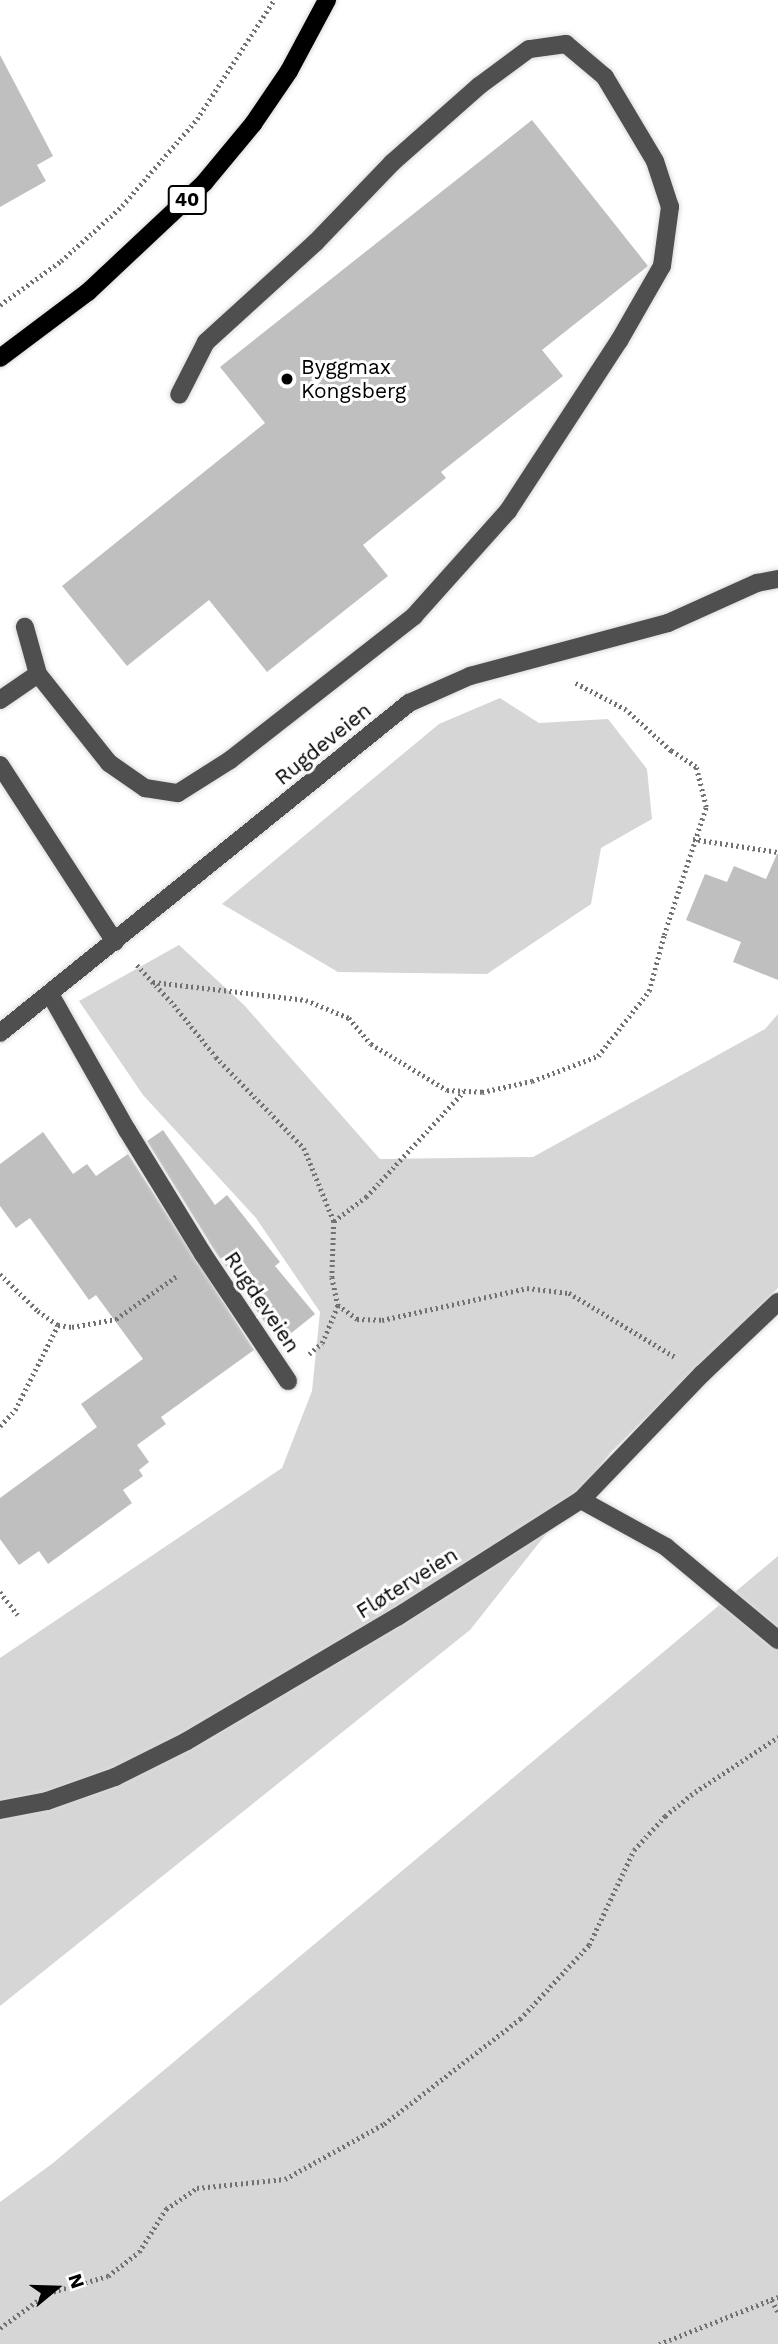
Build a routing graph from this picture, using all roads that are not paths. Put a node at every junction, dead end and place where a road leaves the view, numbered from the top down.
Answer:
1 (327, 0) edge
2 (0, 358) edge
3 (179, 395) dead end
4 (778, 579) edge
5 (25, 626) dead end
6 (38, 674) junction
7 (0, 700) edge
8 (0, 765) edge
9 (115, 942) junction
10 (50, 994) junction
11 (0, 1033) edge
12 (778, 1302) edge
13 (285, 1377) road end
14 (581, 1500) junction
15 (778, 1640) edge
16 (0, 1811) edge

1 - 2 main road, 40
3 - 6 street
4 - 9 street, Rugdeveien
5 - 6 street
6 - 7 street
8 - 9 street
9 - 10 street, Rugdeveien
10 - 11 street, Rugdeveien
10 - 13 street, Rugdeveien
12 - 14 street, Fløterveien
14 - 15 street
14 - 16 street, Fløterveien

